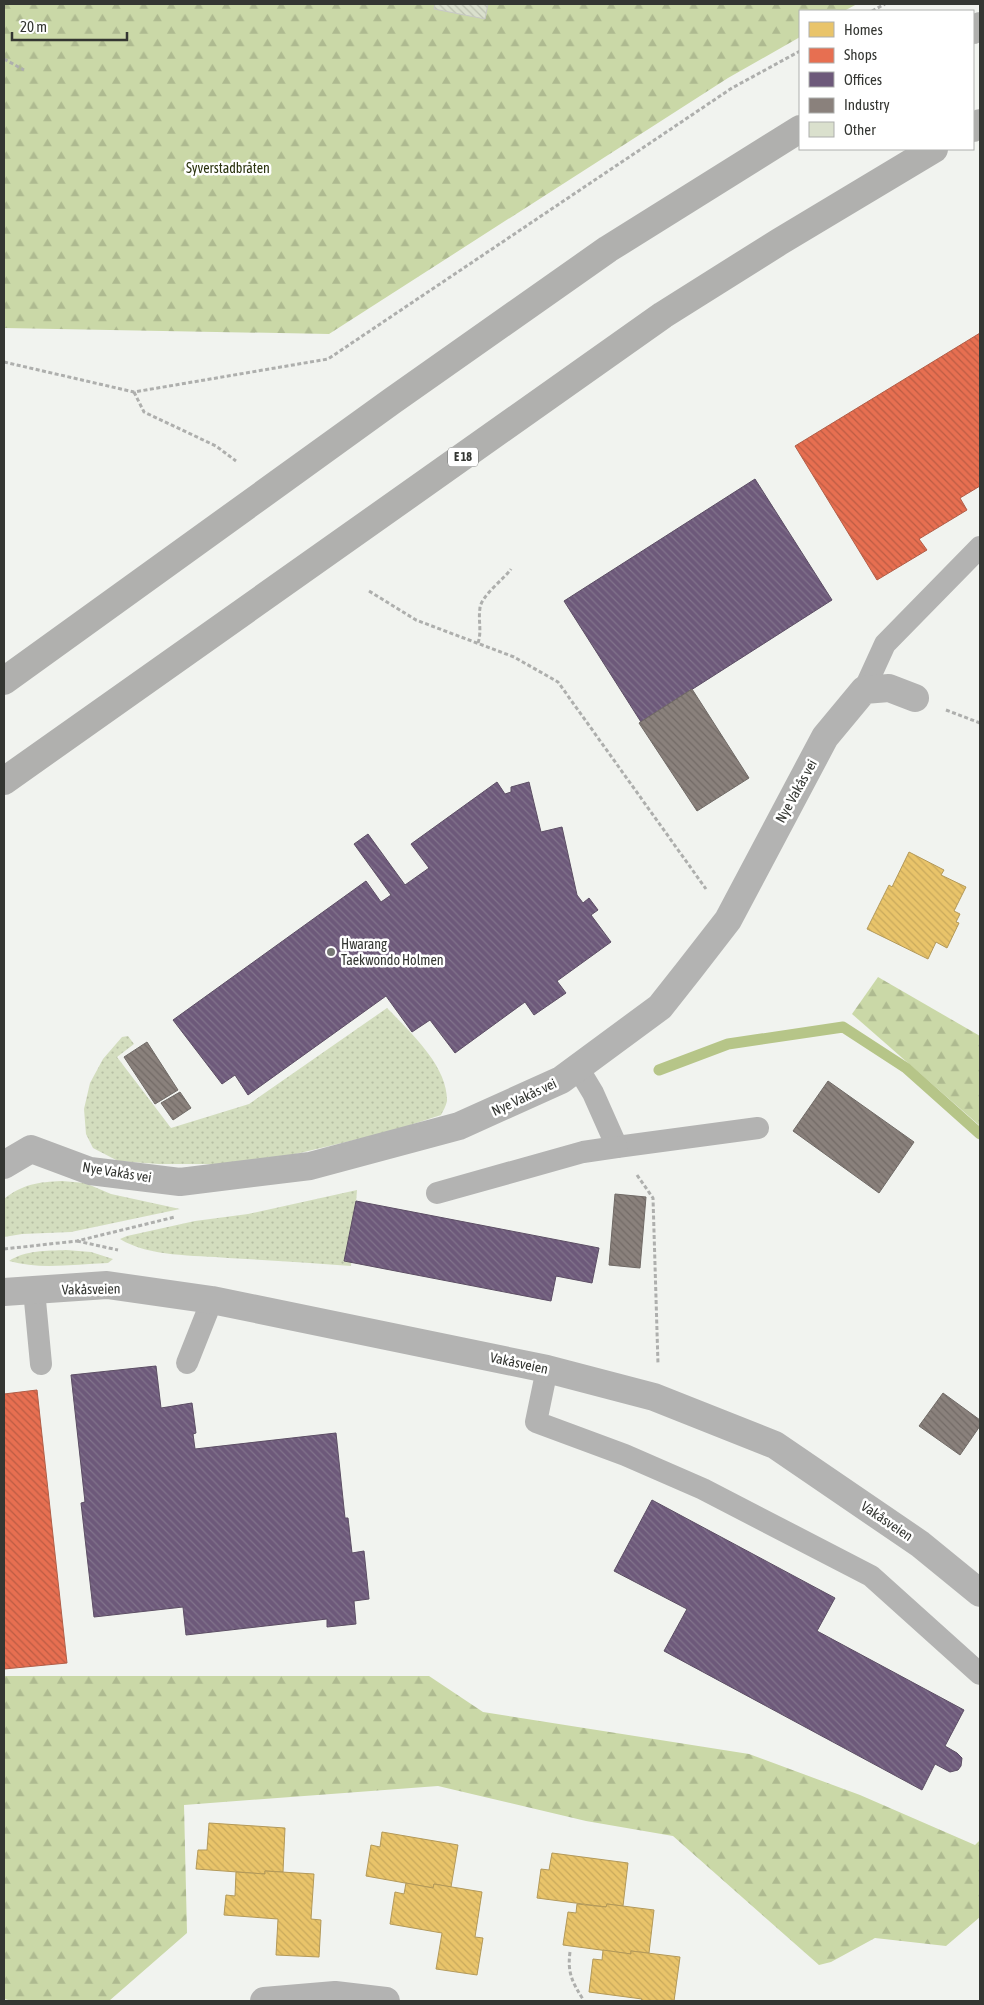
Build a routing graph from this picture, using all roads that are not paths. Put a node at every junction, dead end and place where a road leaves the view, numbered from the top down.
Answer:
1 (799, 130) edge
2 (932, 150) edge
3 (980, 547) edge
4 (4, 681) edge
5 (864, 690) junction
6 (915, 698) dead end
7 (4, 781) edge
8 (578, 1068) junction
9 (758, 1128) dead end
10 (617, 1146) junction
11 (4, 1165) edge
12 (437, 1193) dead end
13 (34, 1290) junction
14 (4, 1292) edge
15 (212, 1300) junction
16 (187, 1363) dead end
17 (41, 1364) dead end
18 (547, 1369) junction
19 (980, 1593) edge
20 (980, 1674) edge
21 (264, 2001) edge
22 (386, 2001) edge

1 - 4 highway
2 - 7 highway, E 18
3 - 5 lane, Nye Vakås vei
5 - 6 street
5 - 8 street, Nye Vakås vei
8 - 10 lane
8 - 11 street, Nye Vakås vei
9 - 10 lane
10 - 12 lane
13 - 14 street, Vakåsveien
13 - 15 street, Vakåsveien
13 - 17 lane
15 - 16 lane
15 - 18 street, Vakåsveien
18 - 19 street, Vakåsveien
18 - 20 lane
21 - 22 street

